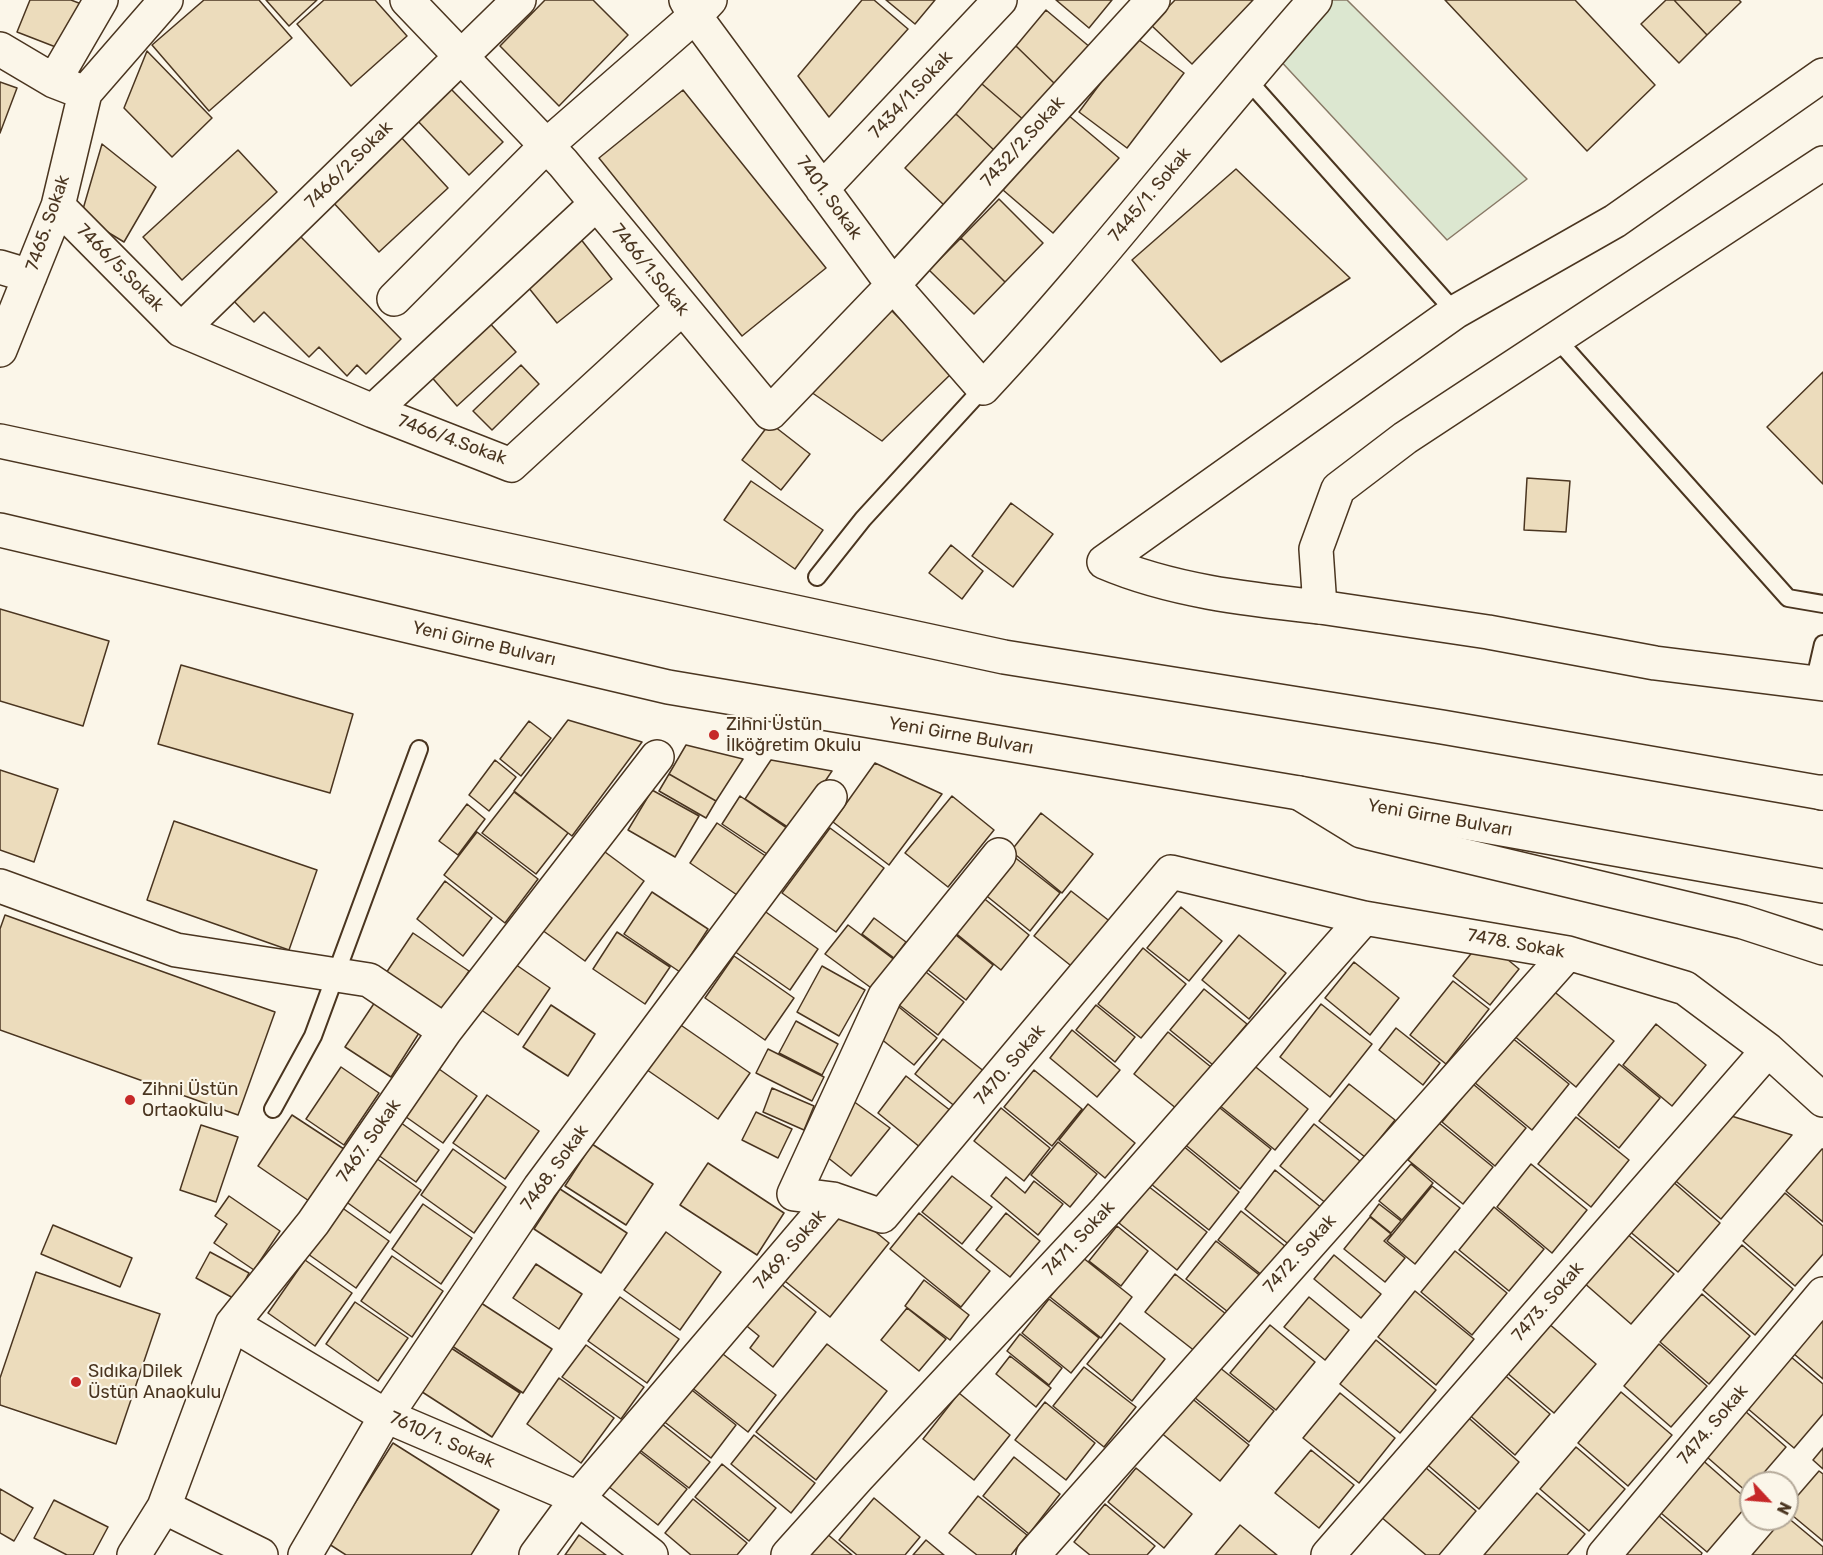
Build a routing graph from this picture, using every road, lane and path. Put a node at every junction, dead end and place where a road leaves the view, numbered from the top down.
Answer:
1 (101, 0) edge
2 (166, 0) edge
3 (407, 0) edge
4 (519, 0) edge
5 (999, 0) edge
6 (1153, 0) edge
7 (1315, 0) edge
8 (697, 6) edge
9 (0, 49) edge
10 (460, 56) junction
11 (1823, 75) edge
12 (1246, 78) junction
13 (54, 81) junction
14 (84, 93) junction
15 (546, 146) junction
16 (1823, 163) edge
17 (822, 189) junction
18 (596, 204) junction
19 (58, 206) junction
20 (15, 272) edge
21 (893, 285) junction
22 (394, 299) dead end
23 (682, 308) junction
24 (1455, 312) junction
25 (181, 330) junction
26 (1556, 338) junction
27 (0, 350) edge
28 (983, 388) junction
29 (373, 411) junction
30 (0, 441) edge
31 (0, 530) edge
32 (817, 577) dead end
33 (1823, 604) edge
34 (1320, 608) junction
35 (1823, 644) edge
36 (1819, 684) edge
37 (419, 749) dead end
38 (657, 757) dead end
39 (1299, 793) junction
40 (1822, 793) edge
41 (830, 797) dead end
42 (999, 855) dead end
43 (1171, 872) joint
44 (0, 886) edge
45 (1823, 886) edge
46 (1364, 918) junction
47 (1823, 948) edge
48 (1568, 953) junction
49 (336, 975) junction
50 (445, 1031) junction
51 (1768, 1050) junction
52 (1823, 1100) edge
53 (273, 1109) dead end
54 (833, 1199) junction
55 (1823, 1294) edge
56 (232, 1324) junction
57 (386, 1416) junction
58 (578, 1498) junction
59 (164, 1507) junction
60 (1342, 1550) edge
61 (134, 1555) edge
62 (261, 1555) edge
63 (305, 1555) edge
64 (536, 1555) edge
65 (651, 1555) edge
66 (788, 1555) edge
67 (1033, 1555) edge
68 (1604, 1555) edge

1 - 13 main road
2 - 14 main road
3 - 10 main road, 7466/1.Sokak
4 - 10 main road, 7466/2.Sokak
5 - 17 main road, 7434/1.Sokak
6 - 21 main road, 7432/2.Sokak
7 - 12 main road, 7445/1. Sokak
8 - 15 main road
8 - 17 main road, 7401. Sokak
9 - 13 main road
10 - 15 main road, 7466/1.Sokak
10 - 25 main road, 7466/2.Sokak
11 - 24 main road
12 - 24 lane
12 - 28 main road, 7445/1. Sokak
13 - 14 main road
14 - 19 main road, 7465. Sokak
15 - 18 main road, 7466/1.Sokak
15 - 22 main road
16 - 26 main road
17 - 21 main road, 7401. Sokak
18 - 23 main road, 7466/1.Sokak
18 - 29 main road
19 - 20 main road, 7465. Sokak
19 - 25 main road, 7466/5.Sokak
20 - 27 main road, 7465. Sokak
21 - 23 main road, 7466/1.Sokak
21 - 28 main road, 7401. Sokak
23 - 29 main road, 7466/4.Sokak
24 - 34 main road
25 - 29 main road, 7466/4.Sokak
26 - 33 lane
26 - 34 main road
28 - 32 lane
30 - 40 main road
31 - 39 main road, Yeni Girne Bulvarı
34 - 36 main road
35 - 36 lane
37 - 49 lane
38 - 50 main road, 7467. Sokak
39 - 45 main road, Yeni Girne Bulvarı
39 - 47 main road
41 - 57 main road, 7468. Sokak
42 - 54 main road, 7469. Sokak
43 - 46 main road, 7478. Sokak
43 - 54 main road, 7470. Sokak
44 - 49 main road
46 - 48 main road, 7478. Sokak
46 - 66 main road, 7471. Sokak
48 - 51 main road, 7478. Sokak
48 - 67 main road, 7472. Sokak
49 - 50 main road
49 - 53 lane
50 - 56 main road, 7467. Sokak
51 - 52 main road, 7478. Sokak
51 - 60 main road, 7473. Sokak
54 - 58 main road, 7469. Sokak
55 - 68 main road, 7474. Sokak
56 - 57 main road, 7610/1. Sokak
56 - 59 main road, 7467. Sokak
57 - 58 main road, 7610/1. Sokak
57 - 63 main road, 7468. Sokak
58 - 64 main road, 7469. Sokak
58 - 65 main road, 7610/1. Sokak
59 - 61 main road, 7467. Sokak
59 - 62 main road

